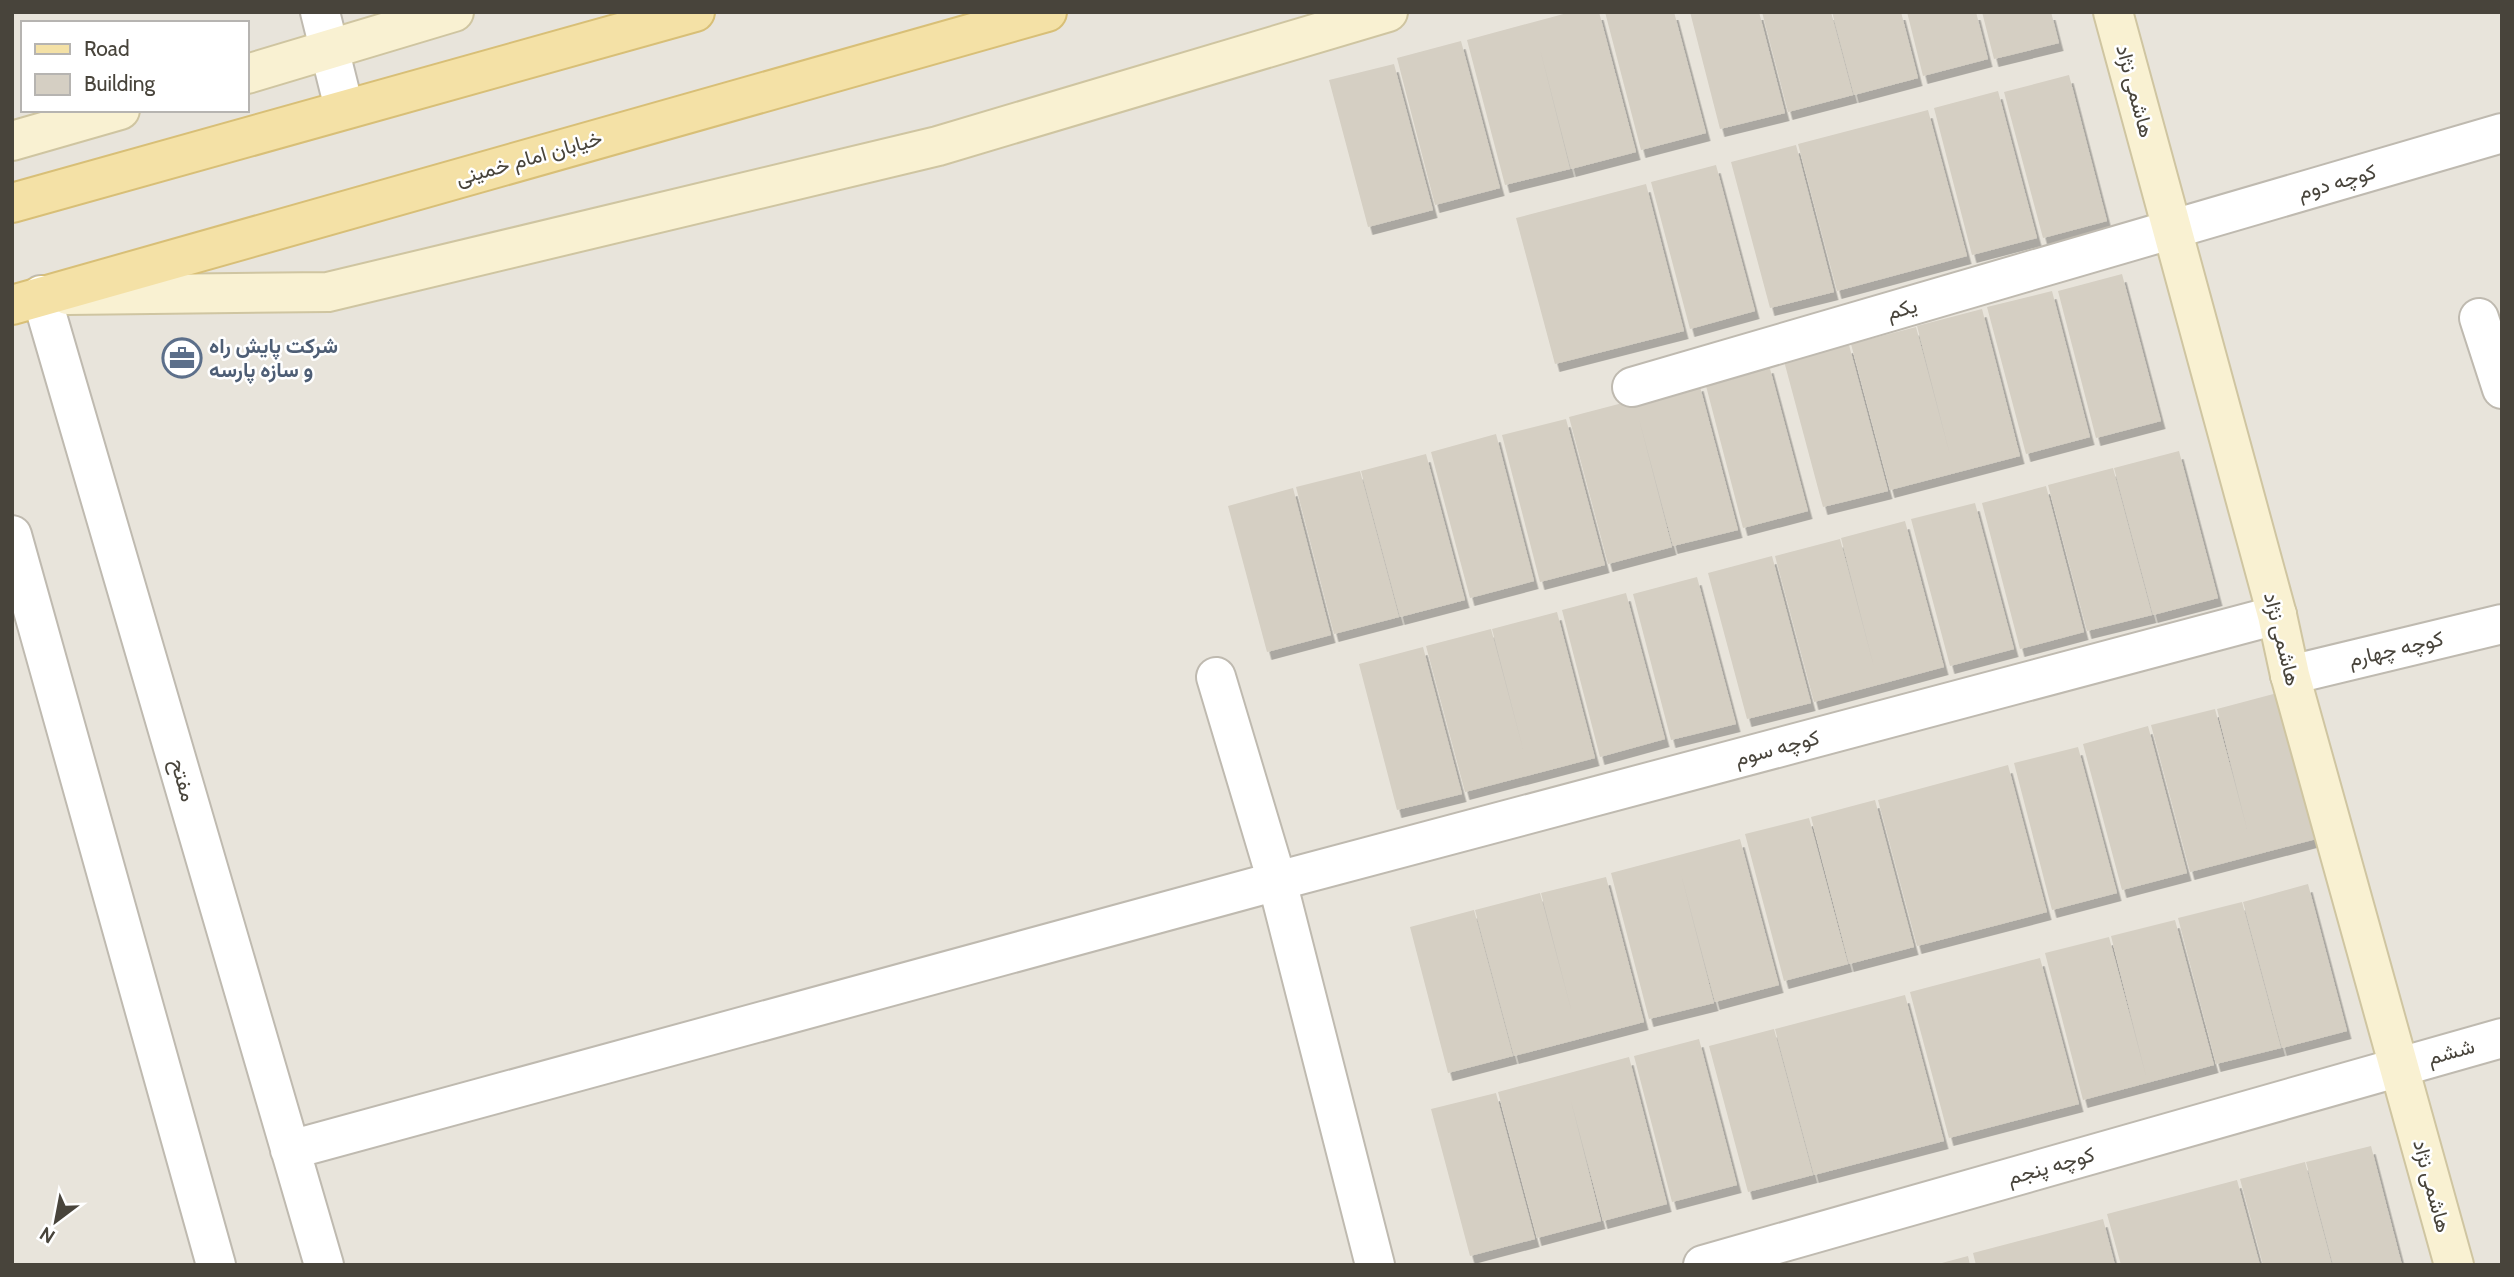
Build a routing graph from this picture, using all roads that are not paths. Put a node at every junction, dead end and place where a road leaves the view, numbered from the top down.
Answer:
1 (320, 12) edge
2 (454, 12) edge
3 (693, 12) edge
4 (1047, 12) edge
5 (1388, 12) edge
6 (2113, 12) edge
7 (980, 21) edge
8 (330, 50) junction
9 (248, 74) edge
10 (344, 108) junction
11 (113, 112) edge
12 (2502, 133) edge
13 (12, 141) edge
14 (12, 203) edge
15 (2172, 230) junction
16 (27, 300) edge
17 (2479, 318) dead end
18 (1632, 387) dead end
19 (2502, 388) edge
20 (12, 535) edge
21 (2277, 615) junction
22 (2502, 624) edge
23 (2290, 675) junction
24 (1216, 677) dead end
25 (1277, 881) junction
26 (2502, 1038) edge
27 (2400, 1067) junction
28 (290, 1150) junction
29 (216, 1265) edge
30 (324, 1265) edge
31 (1375, 1265) edge
32 (1703, 1265) edge
33 (2454, 1265) edge

1 - 8 street
2 - 8 street
3 - 10 main road
4 - 7 main road, خیابان امام خمینی
5 - 16 street
6 - 15 street, هاشمی نژاد
7 - 16 main road, خیابان امام خمینی
8 - 9 street
8 - 10 street
10 - 14 main road
11 - 13 street
12 - 15 street, کوچه دوم
15 - 18 street, یکم
15 - 21 street, هاشمی نژاد
16 - 28 street, مفتح
17 - 19 street
20 - 29 street
21 - 23 street, هاشمی نژاد
21 - 25 street, کوچه سوم
22 - 23 street, کوچه چهارم
23 - 27 street, هاشمی نژاد
24 - 25 street
25 - 28 street, کوچه سوم
25 - 31 street
26 - 27 street, ششم
27 - 32 street, کوچه پنجم
27 - 33 street, هاشمی نژاد
28 - 30 street, مفتح

